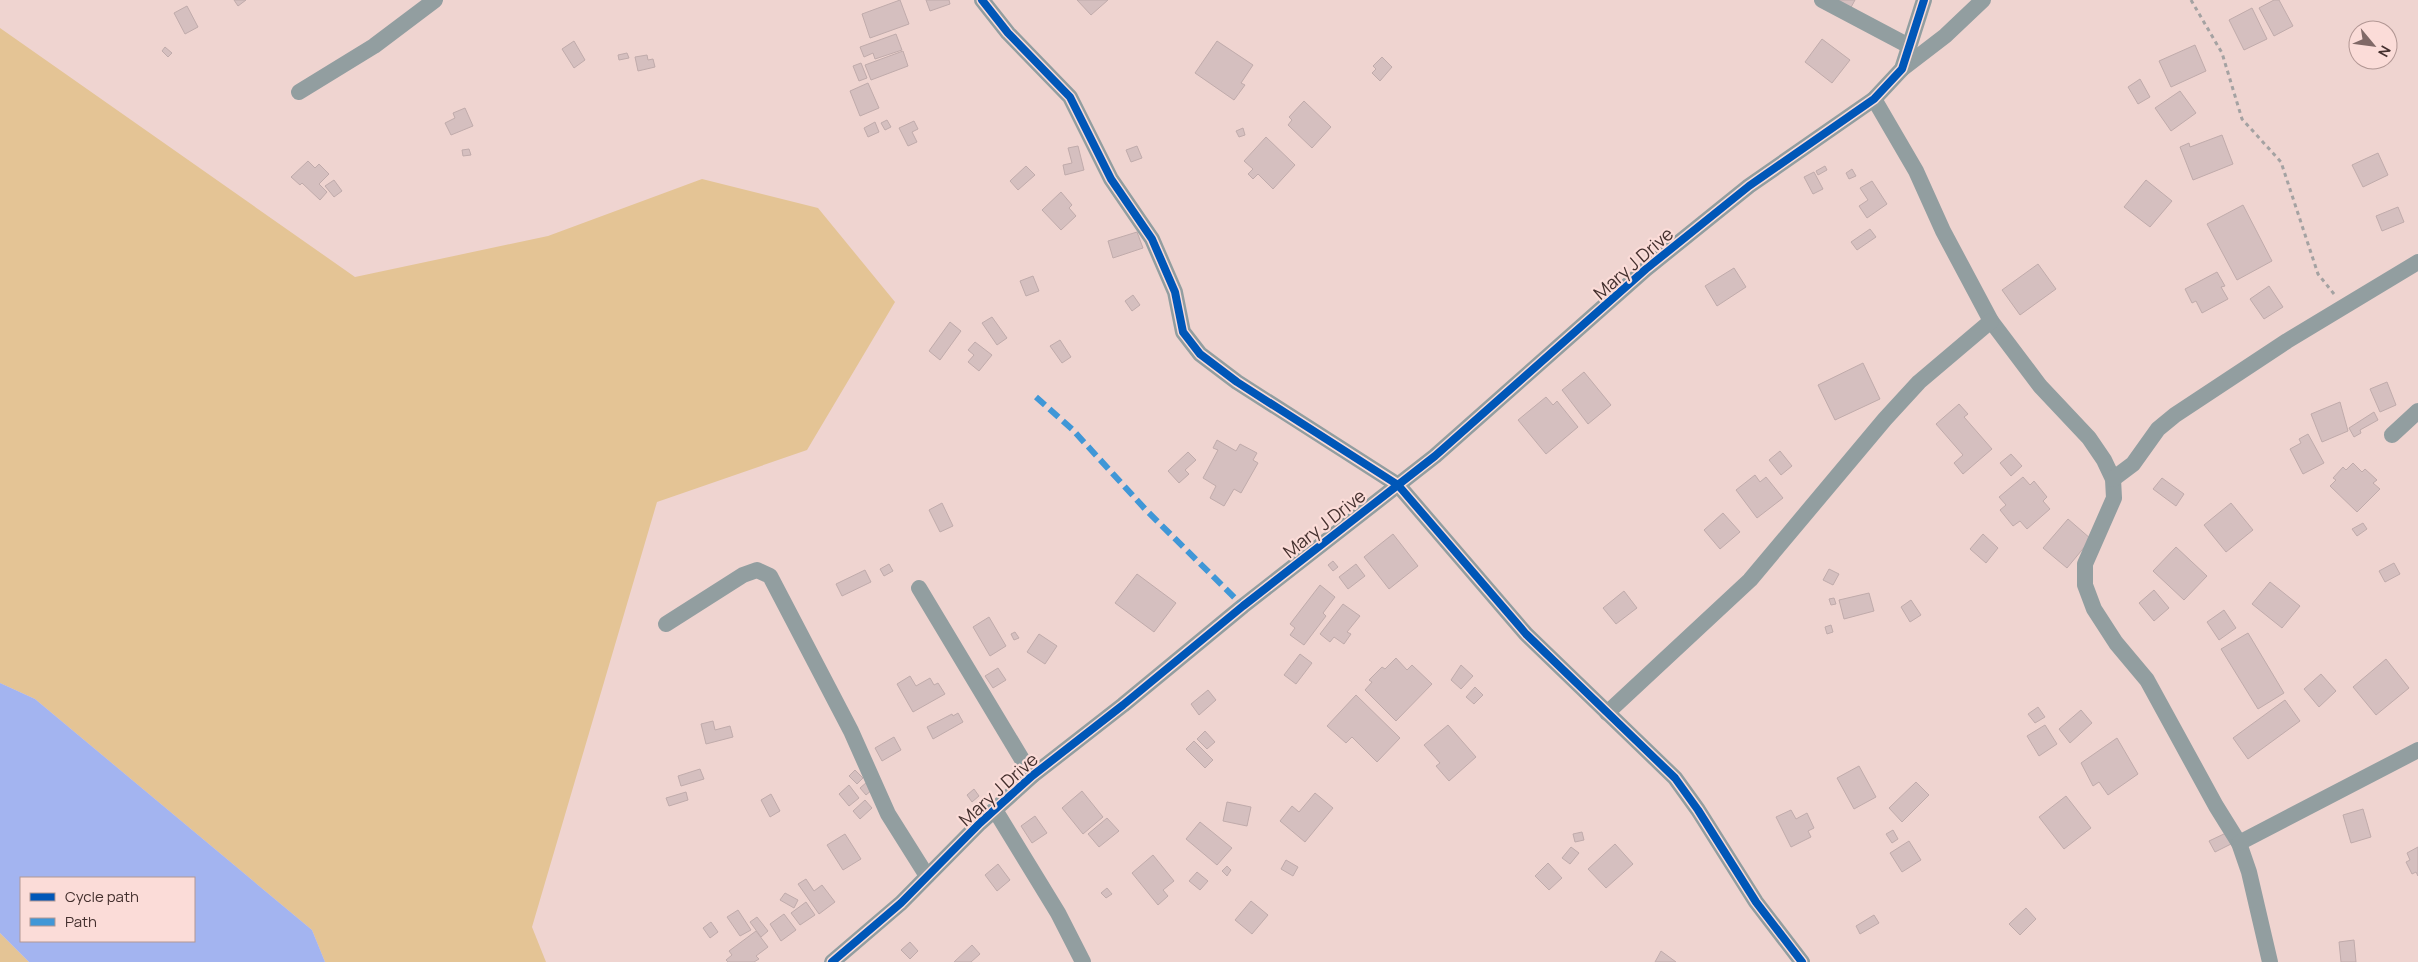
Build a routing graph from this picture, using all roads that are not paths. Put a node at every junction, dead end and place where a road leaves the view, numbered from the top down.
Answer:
1 (435, 0) edge
2 (982, 0) edge
3 (1822, 0) edge
4 (1924, 0) edge
5 (1983, 0) edge
6 (1909, 46) junction
7 (1902, 68) junction
8 (298, 92) dead end
9 (1874, 100) junction
10 (2418, 262) edge
11 (1991, 321) junction
12 (2418, 411) edge
13 (2392, 435) dead end
14 (2113, 479) junction
15 (1398, 485) junction
16 (919, 588) dead end
17 (666, 624) dead end
18 (1607, 713) junction
19 (2418, 750) edge
20 (1032, 776) junction
21 (995, 810) junction
22 (2240, 844) junction
23 (927, 876) junction
24 (832, 962) edge
25 (1083, 962) edge
26 (1802, 962) edge
27 (2270, 962) edge

1 - 8 street
2 - 15 street
3 - 6 street
4 - 6 street, Mary J Drive
5 - 7 street
6 - 7 street, Mary J Drive
7 - 9 street, Mary J Drive
9 - 11 street
9 - 15 street, Mary J Drive
10 - 14 street
11 - 14 street
11 - 18 street
12 - 13 street
14 - 22 street
15 - 18 street
15 - 20 street, Mary J Drive
16 - 20 street
17 - 23 street
18 - 26 street
19 - 22 street
20 - 21 street, Mary J Drive
21 - 23 street, Mary J Drive
21 - 25 street
22 - 27 street
23 - 24 street, Mary J Drive

